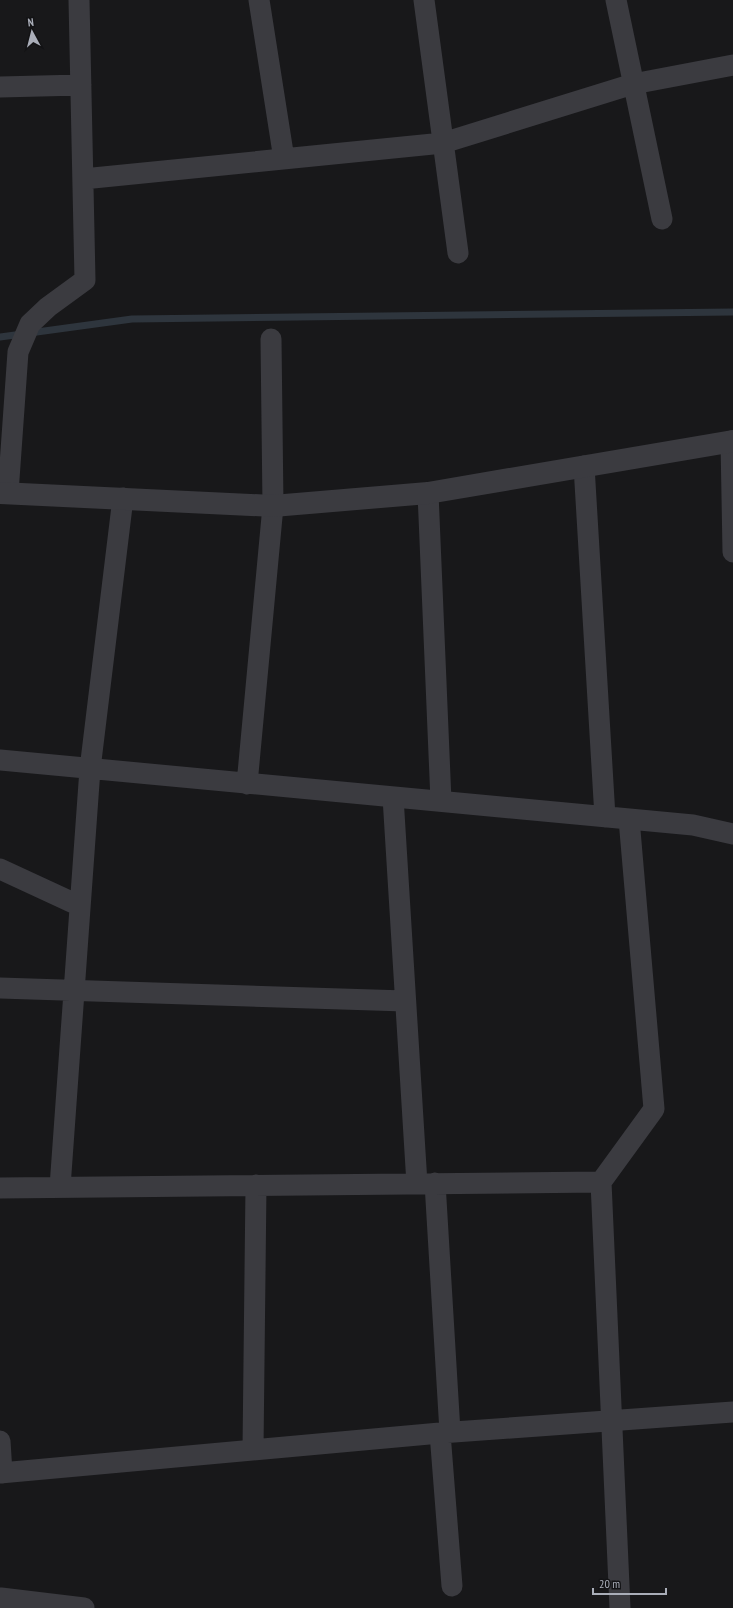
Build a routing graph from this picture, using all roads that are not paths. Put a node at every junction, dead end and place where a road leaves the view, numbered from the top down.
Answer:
1 (79, 0) edge
2 (259, 0) edge
3 (424, 0) edge
4 (616, 0) edge
5 (733, 65) edge
6 (633, 84) junction
7 (81, 86) junction
8 (0, 87) edge
9 (443, 143) junction
10 (284, 159) junction
11 (83, 180) junction
12 (662, 219) dead end
13 (458, 253) dead end
14 (271, 339) dead end
15 (732, 441) edge
16 (584, 466) junction
17 (4, 493) edge
18 (428, 493) junction
19 (123, 498) junction
20 (273, 506) junction
21 (733, 552) edge
22 (0, 760) edge
23 (90, 769) junction
24 (247, 784) junction
25 (393, 797) junction
26 (442, 802) junction
27 (604, 817) junction
28 (629, 819) junction
29 (733, 834) edge
30 (0, 869) edge
31 (80, 906) junction
32 (0, 988) edge
33 (74, 990) junction
34 (405, 1001) junction
35 (601, 1182) junction
36 (426, 1184) junction
37 (256, 1185) junction
38 (60, 1187) junction
39 (0, 1188) edge
40 (733, 1412) edge
41 (612, 1421) junction
42 (445, 1433) junction
43 (0, 1441) edge
44 (253, 1450) junction
45 (1, 1473) edge
46 (452, 1586) dead end
47 (0, 1598) edge
48 (84, 1608) edge
49 (620, 1608) edge

1 - 7 street
2 - 10 street
3 - 9 street
4 - 6 street
5 - 6 street
6 - 9 street
6 - 12 street
7 - 8 street
7 - 11 street
9 - 10 street
9 - 13 street
10 - 11 street
11 - 17 street
14 - 20 street
15 - 16 street
15 - 21 street
16 - 18 street
16 - 27 street
17 - 19 street
18 - 20 street
18 - 26 street
19 - 20 street
19 - 23 street
20 - 24 street
22 - 23 street
23 - 24 street
23 - 31 street
24 - 25 street
25 - 26 street
25 - 34 street
26 - 27 street
27 - 28 street
28 - 29 street
28 - 35 street
30 - 31 street
31 - 33 street
32 - 33 street
33 - 34 street
33 - 38 street
34 - 36 street
35 - 36 street
35 - 41 street
36 - 37 street
36 - 42 street
37 - 38 street
37 - 44 street
38 - 39 street
40 - 41 street
41 - 42 street
41 - 49 street
42 - 44 street
42 - 46 street
43 - 45 street
44 - 45 street
47 - 48 street

